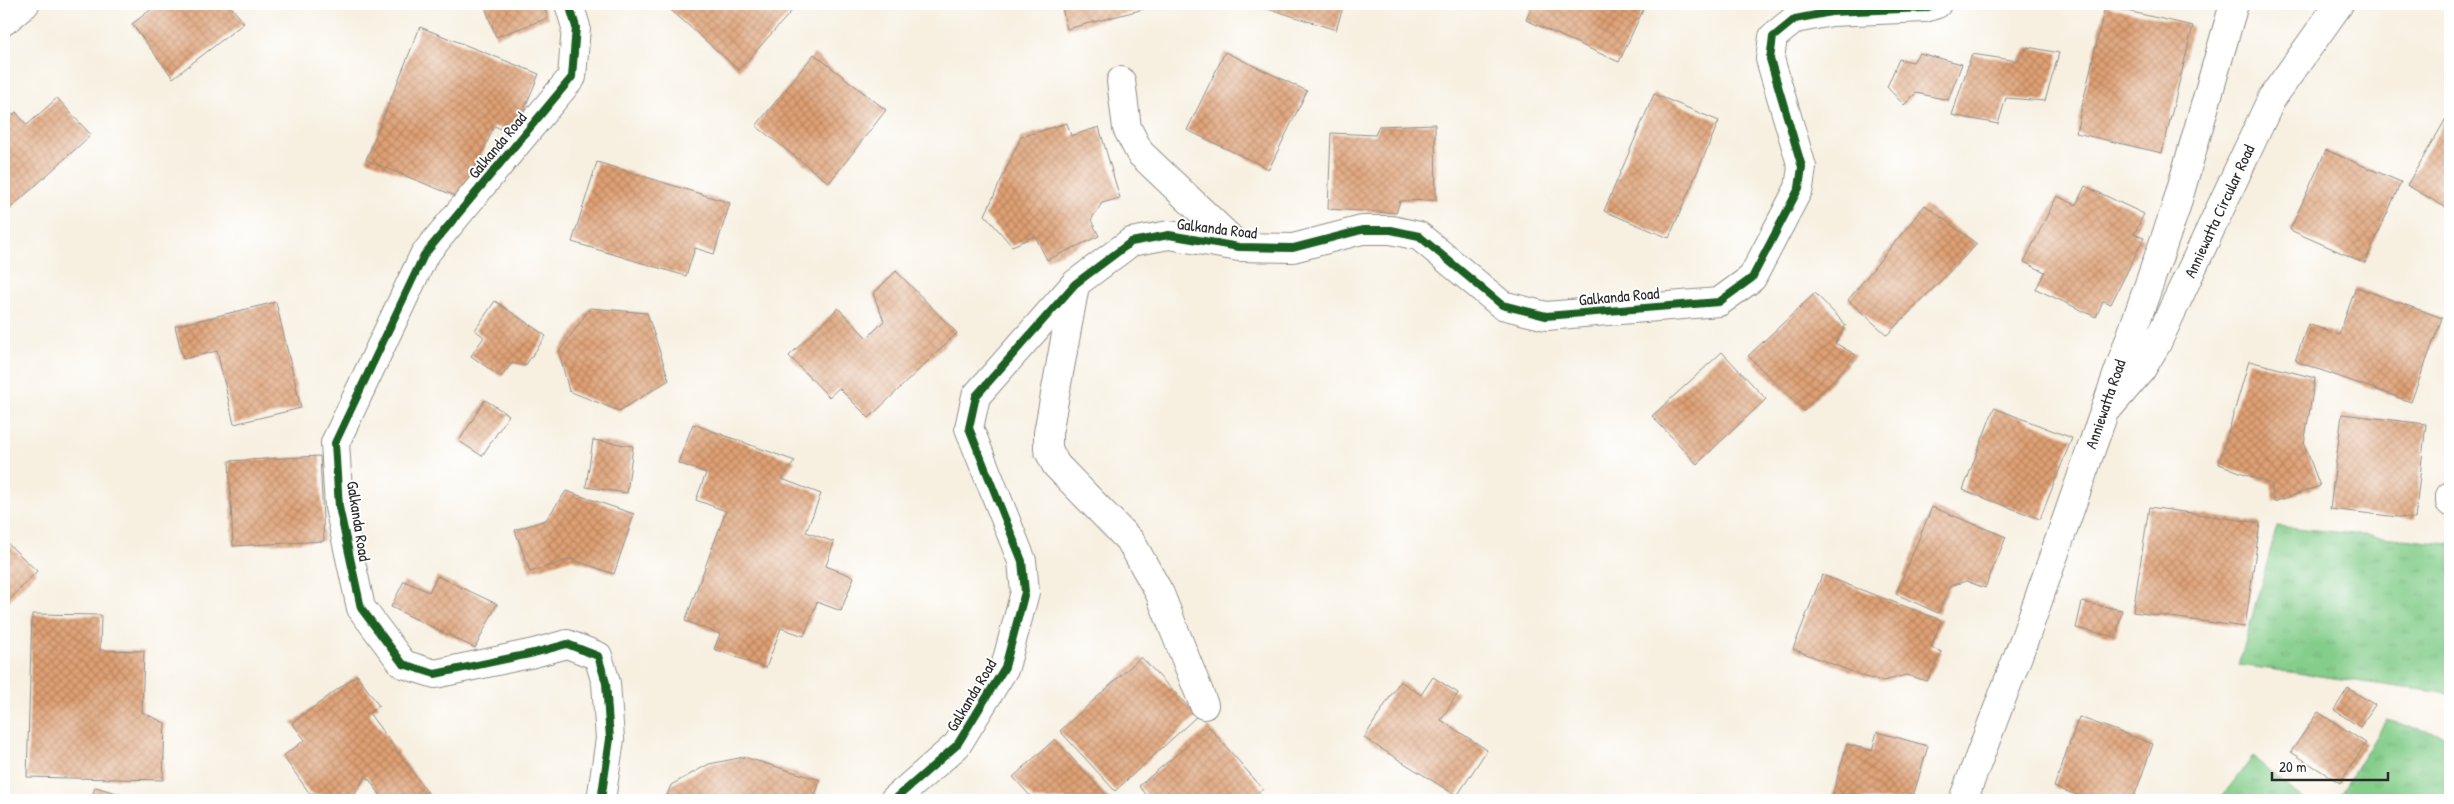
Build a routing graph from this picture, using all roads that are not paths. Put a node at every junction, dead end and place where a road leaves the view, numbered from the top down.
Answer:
1 (25, 4) edge
2 (569, 4) edge
3 (2234, 4) edge
4 (2339, 4) edge
5 (1925, 5) edge
6 (4, 21) edge
7 (1122, 81) dead end
8 (1239, 247) junction
9 (1076, 284) junction
10 (2100, 418) junction
11 (2450, 496) edge
12 (2450, 502) edge
13 (1204, 705) dead end
14 (601, 800) edge
15 (894, 800) edge
16 (1963, 800) edge

1 - 6 street
2 - 14 street, Galkanda Road
3 - 10 street, Anniewatta Road
4 - 10 street, Anniewatta Circular Road
5 - 8 street, Galkanda Road
7 - 8 street
8 - 9 street, Galkanda Road
9 - 13 street
9 - 15 street, Galkanda Road
10 - 16 street, Anniewatta Road
11 - 12 street

